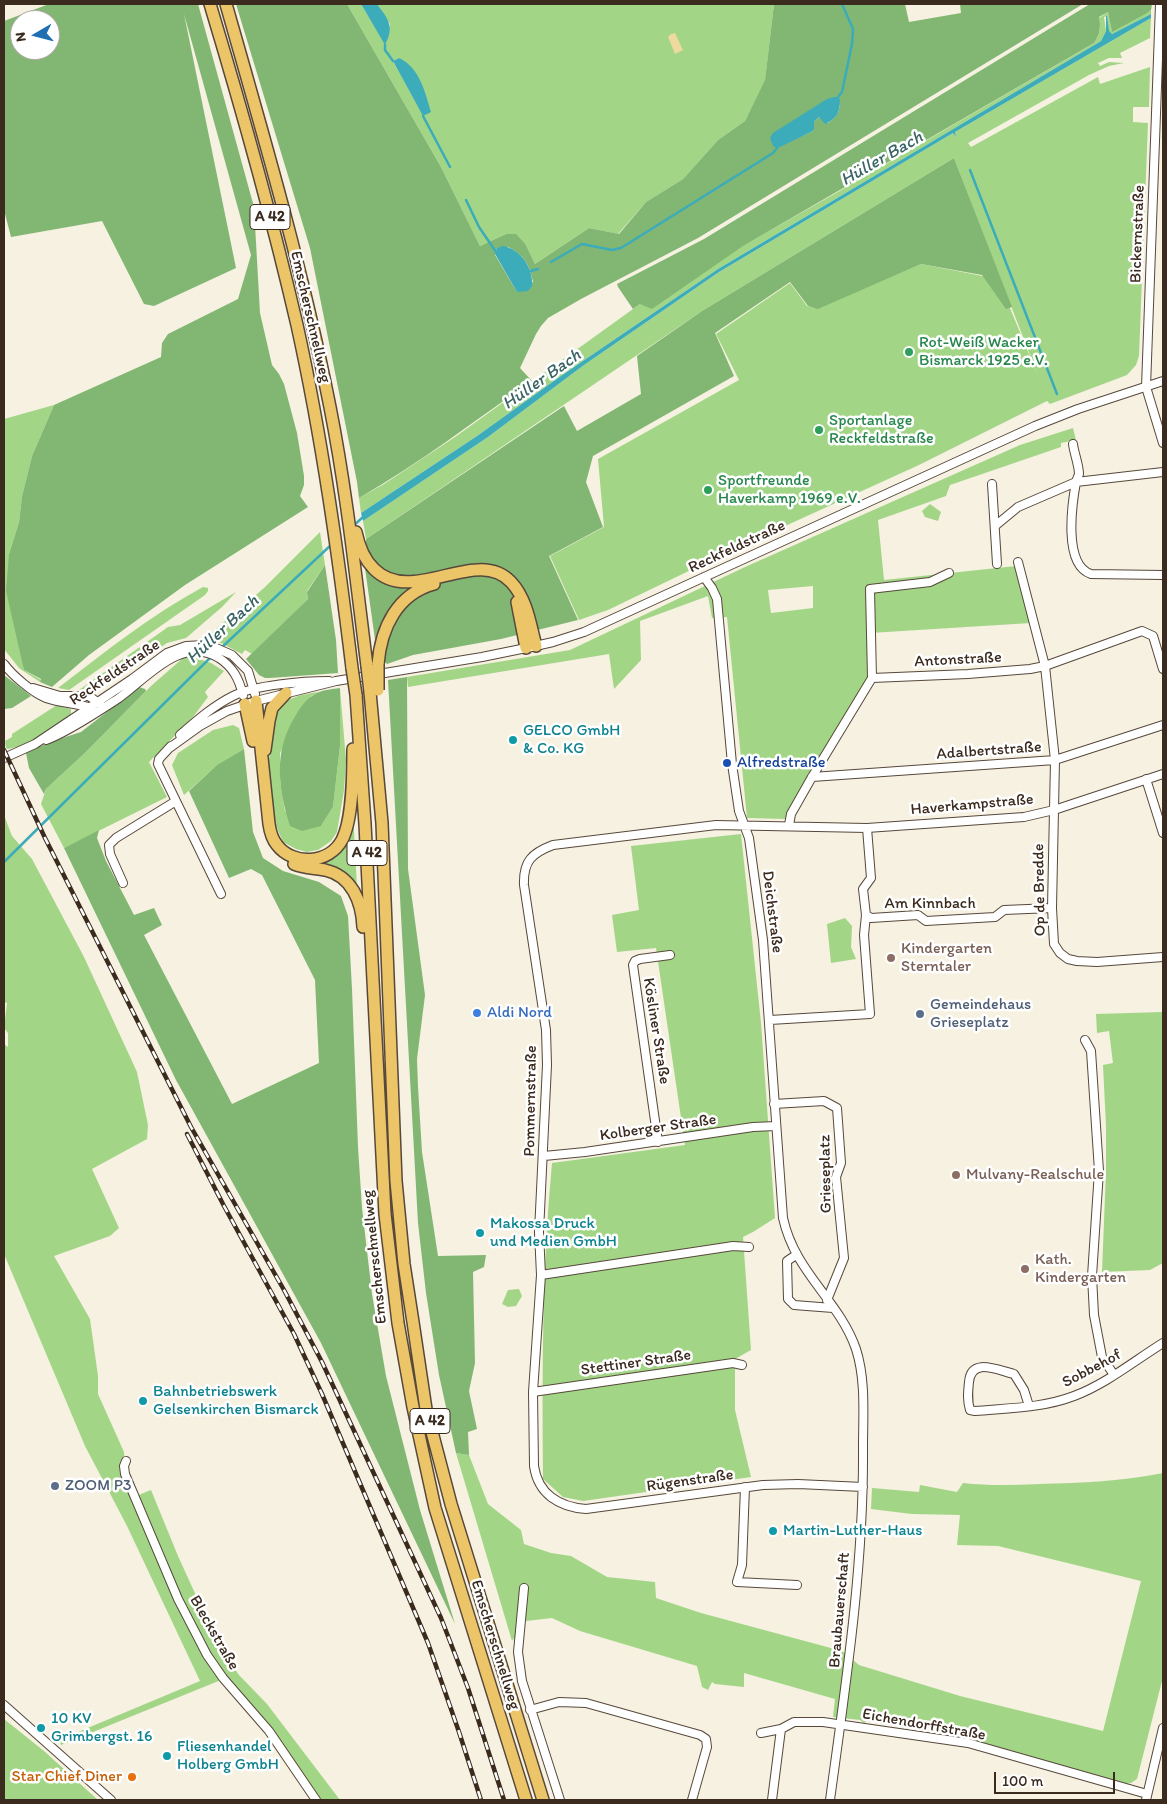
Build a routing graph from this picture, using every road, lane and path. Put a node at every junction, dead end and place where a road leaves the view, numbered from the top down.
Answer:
1 (210, 4) edge
2 (226, 4) edge
3 (1160, 4) edge
4 (1163, 381) edge
5 (1146, 387) junction
6 (1163, 443) edge
7 (1072, 444) dead end
8 (1163, 472) edge
9 (1076, 482) junction
10 (992, 484) dead end
11 (995, 526) junction
12 (354, 543) junction
13 (1018, 562) dead end
14 (997, 564) dead end
15 (949, 573) dead end
16 (1163, 575) edge
17 (704, 577) junction
18 (531, 647) junction
19 (202, 648) junction
20 (4, 664) edge
21 (372, 665) junction
22 (1045, 666) junction
23 (1163, 669) edge
24 (872, 678) junction
25 (336, 681) junction
26 (31, 688) junction
27 (242, 692) junction
28 (286, 693) junction
29 (356, 694) junction
30 (255, 695) junction
31 (245, 704) junction
32 (100, 706) junction
33 (89, 708) junction
34 (1163, 725) edge
35 (36, 744) junction
36 (168, 749) junction
37 (7, 757) edge
38 (1055, 760) junction
39 (262, 767) junction
40 (1163, 774) edge
41 (812, 777) junction
42 (1146, 779) junction
43 (176, 801) junction
44 (1054, 810) junction
45 (743, 825) junction
46 (788, 825) junction
47 (867, 828) junction
48 (1163, 833) edge
49 (122, 883) dead end
50 (221, 894) dead end
51 (1052, 908) junction
52 (866, 915) junction
53 (670, 956) dead end
54 (1163, 956) edge
55 (374, 1011) junction
56 (770, 1020) junction
57 (1085, 1040) dead end
58 (774, 1104) junction
59 (776, 1126) junction
60 (658, 1142) junction
61 (544, 1156) junction
62 (750, 1247) dead end
63 (796, 1254) junction
64 (541, 1274) junction
65 (827, 1300) junction
66 (833, 1308) junction
67 (1163, 1343) edge
68 (742, 1365) dead end
69 (1114, 1375) junction
70 (533, 1392) junction
71 (1029, 1406) junction
72 (126, 1461) dead end
73 (536, 1475) joint
74 (745, 1487) junction
75 (863, 1487) junction
76 (796, 1585) dead end
77 (524, 1588) dead end
78 (4, 1705) edge
79 (530, 1710) junction
80 (840, 1725) junction
81 (1163, 1728) edge
82 (781, 1729) junction
83 (761, 1733) dead end
84 (1146, 1797) edge
85 (111, 1800) edge
86 (316, 1800) edge
87 (526, 1800) edge
88 (543, 1800) edge
89 (560, 1800) edge
90 (692, 1800) edge
91 (772, 1800) edge
92 (830, 1800) edge

1 - 29 highway, Emscherschnellweg / A 42, bridge
2 - 12 highway, Emscherschnellweg / A 42
3 - 5 street, Bickernstraße
4 - 5 street, Reckfeldstraße
5 - 6 street, Bickernstraße
5 - 17 street, Reckfeldstraße
7 - 9 street
8 - 9 street
9 - 11 street
9 - 16 street
10 - 11 street
11 - 14 street
12 - 18 highway
12 - 21 highway, A 42
13 - 22 street
15 - 24 street
17 - 18 street, Reckfeldstraße
17 - 45 street, Deichstraße
18 - 21 highway
18 - 25 street, Reckfeldstraße
19 - 27 street, Reckfeldstraße
19 - 30 street, Reckfeldstraße
19 - 32 street, Reckfeldstraße
20 - 26 street
21 - 88 highway, Emscherschnellweg / A 42, bridge
22 - 23 street, Antonstraße
22 - 24 street, Antonstraße
22 - 38 street
24 - 41 street
25 - 28 street, Reckfeldstraße
25 - 30 street, Reckfeldstraße
26 - 32 street
26 - 33 street
27 - 30 street, Reckfeldstraße
27 - 31 street, Reckfeldstraße
27 - 36 street, Reckfeldstraße
28 - 30 street, Reckfeldstraße
28 - 39 highway
29 - 39 highway
29 - 55 highway, Emscherschnellweg / A 42
30 - 31 street, Reckfeldstraße
30 - 39 highway
31 - 36 street, Reckfeldstraße
31 - 55 highway
32 - 33 street
32 - 35 street, Reckfeldstraße
33 - 35 street, Reckfeldstraße
34 - 38 street, Adalbertstraße
35 - 37 street, Reckfeldstraße
36 - 43 street, Reckfeldstraße
38 - 41 street, Adalbertstraße
38 - 44 street
40 - 42 street, Haverkampstraße
41 - 46 street
42 - 44 street, Haverkampstraße
42 - 48 street
43 - 49 street
43 - 50 street, Reckfeldstraße
44 - 47 street, Haverkampstraße
44 - 51 street, Op de Bredde
45 - 46 street, Haverkampstraße
45 - 56 street, Deichstraße
45 - 61 street, Pommernstraße
46 - 47 street, Haverkampstraße
47 - 52 street
51 - 52 street, Am Kinnbach
51 - 54 street, Op de Bredde
52 - 56 street
53 - 60 street, Kösliner Straße
55 - 87 highway, Emscherschnellweg / A 42
56 - 58 street, Deichstraße
57 - 69 street
58 - 59 street, Deichstraße
58 - 65 street, Grieseplatz
59 - 60 street, Kolberger Straße
59 - 63 street, Deichstraße
60 - 61 street, Kolberger Straße
61 - 64 street, Pommernstraße
62 - 64 street
63 - 65 street, Deichstraße
63 - 66 street
64 - 70 street, Pommernstraße
65 - 66 street, Deichstraße
66 - 75 street, Braubauerschaft
67 - 69 street, Sobbehof
68 - 70 street, Stettiner Straße
69 - 71 street, Sobbehof
70 - 73 street, Pommernstraße
71 - 71 street, Sobbehof
72 - 86 street, Bleckstraße
73 - 74 street, Rügenstraße
74 - 75 street, Rügenstraße
74 - 76 street
75 - 80 street, Braubauerschaft
77 - 79 street
78 - 85 street
79 - 89 street
79 - 90 street
80 - 82 street, Eichendorffstraße
80 - 84 street, Eichendorffstraße
80 - 92 street, Braubauerschaft
81 - 84 street
82 - 83 street, Eichendorffstraße
82 - 91 street

